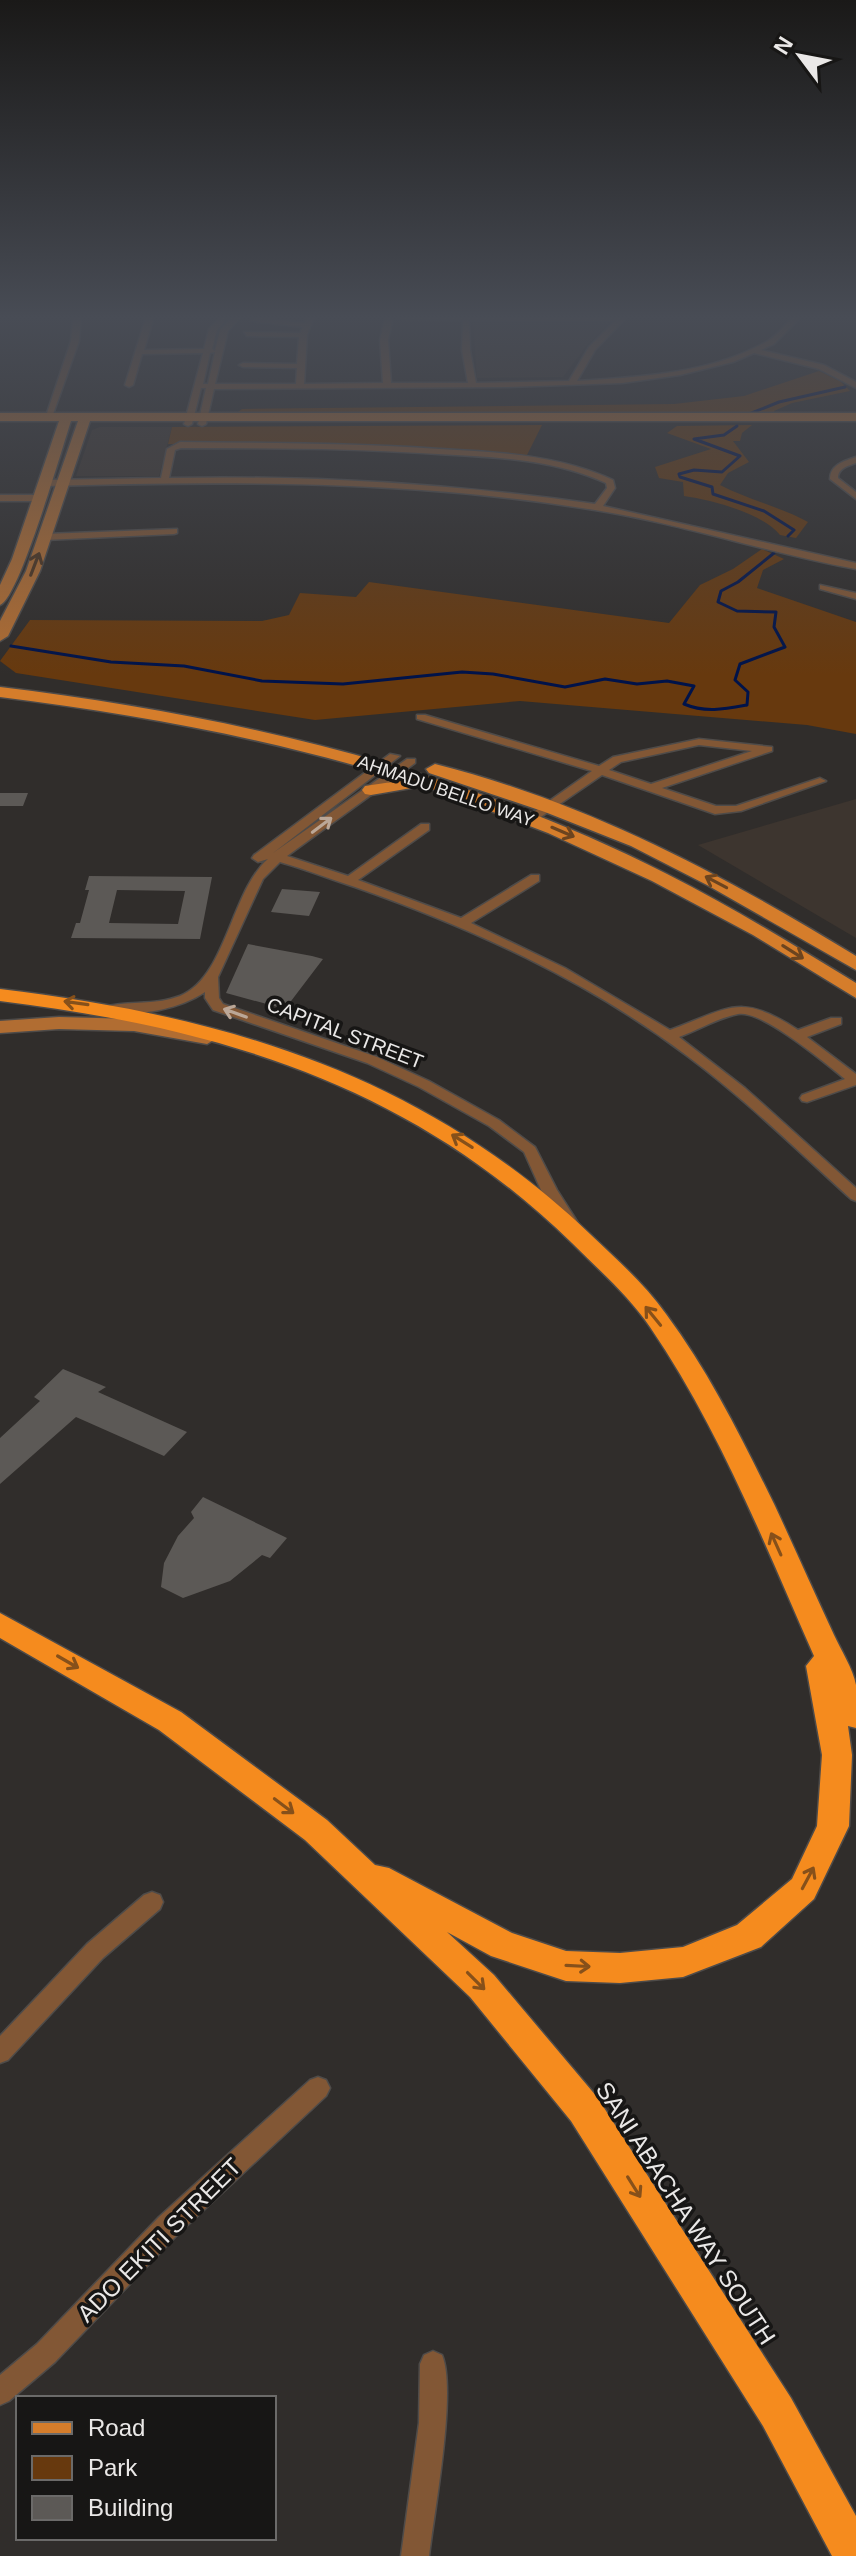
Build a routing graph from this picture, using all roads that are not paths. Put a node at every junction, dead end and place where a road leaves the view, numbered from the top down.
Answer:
1 (78, 436) edge
2 (59, 438) edge
3 (856, 460) edge
4 (62, 482) junction
5 (164, 482) junction
6 (45, 483) junction
7 (856, 496) edge
8 (0, 498) edge
9 (39, 498) junction
10 (598, 507) junction
11 (174, 531) dead end
12 (45, 537) junction
13 (856, 566) edge
14 (823, 587) dead end
15 (856, 596) edge
16 (0, 601) edge
17 (1, 635) edge
18 (0, 680) edge
19 (0, 692) edge
20 (421, 717) dead end
21 (343, 757) junction
22 (395, 764) junction
23 (599, 770) junction
24 (820, 781) dead end
25 (430, 784) junction
26 (364, 786) junction
27 (654, 787) junction
28 (550, 807) junction
29 (532, 819) junction
30 (425, 827) dead end
31 (277, 861) junction
32 (259, 862) junction
33 (535, 878) dead end
34 (349, 881) junction
35 (462, 923) junction
36 (856, 964) edge
37 (212, 978) junction
38 (856, 992) edge
39 (0, 995) edge
40 (112, 1009) junction
41 (836, 1021) dead end
42 (0, 1027) edge
43 (668, 1036) junction
44 (796, 1036) junction
45 (260, 1047) junction
46 (855, 1081) edge
47 (807, 1098) dead end
48 (856, 1196) edge
49 (572, 1226) junction
50 (791, 1576) junction
51 (0, 1624) edge
52 (856, 1716) edge
53 (355, 1866) junction
54 (152, 1902) dead end
55 (0, 2052) edge
56 (318, 2088) dead end
57 (433, 2364) dead end
58 (0, 2392) edge
59 (415, 2556) edge
60 (855, 2556) edge

1 - 4 main road
2 - 6 main road
3 - 7 street
4 - 5 street
4 - 6 street
4 - 12 main road
5 - 10 street
5 - 10 street
6 - 9 main road
8 - 9 street
9 - 16 main road
10 - 13 street
11 - 12 street
17 -> 12 main road
14 - 15 street
18 - 22 main road, AHMADU BELLO WAY
19 - 21 main road, AHMADU BELLO WAY
20 - 23 street
21 - 22 main road, AHMADU BELLO WAY
21 - 26 main road
22 - 25 main road, AHMADU BELLO WAY
22 - 26 street
22 - 26 street
22 - 28 main road, AHMADU BELLO WAY
23 - 27 street
23 - 27 street
23 - 28 street
24 - 27 street
25 - 26 main road
25 - 29 main road, AHMADU BELLO WAY
31 -> 26 street
26 - 32 street
28 - 29 street
36 -> 28 main road, AHMADU BELLO WAY
29 -> 38 main road, AHMADU BELLO WAY
30 - 34 street
31 - 32 street
31 - 34 street
32 - 37 street
33 - 35 street
34 - 35 street
35 - 43 street
37 - 40 street
49 -> 37 street, CAPITAL STREET
40 -> 39 highway
40 - 45 highway
41 - 44 street
42 - 45 main road
43 - 44 street
43 - 48 street
44 - 46 street
49 -> 45 highway
46 - 47 street
50 -> 49 highway
50 - 52 highway
53 -> 50 highway
51 -> 53 highway, SANI ABACHA WAY SOUTH
53 -> 60 highway, SANI ABACHA WAY SOUTH
54 - 55 street
56 - 58 street, ADO EKITI STREET
57 - 59 street

